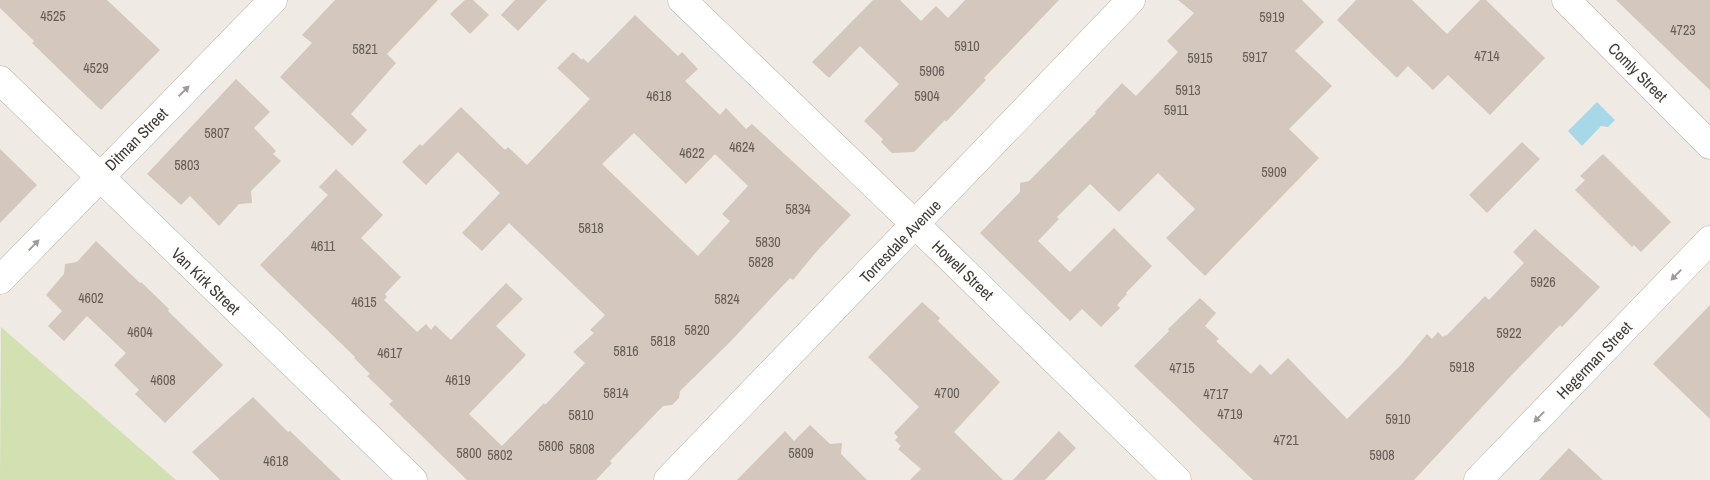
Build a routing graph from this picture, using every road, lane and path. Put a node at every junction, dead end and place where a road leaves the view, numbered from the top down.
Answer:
1 (273, 0) edge
2 (682, 0) edge
3 (1131, 0) edge
4 (1566, 0) edge
5 (0, 80) edge
6 (1710, 145) edge
7 (99, 177) junction
8 (916, 224) junction
9 (1710, 240) edge
10 (0, 280) edge
11 (413, 480) edge
12 (668, 480) edge
13 (1177, 480) edge
14 (1478, 480) edge

7 -> 1 street, Ditman Street
2 - 8 street, Howell Street
3 - 8 street, Torresdale Avenue
4 - 6 street, Comly Street
5 - 7 street, Van Kirk Street
10 -> 7 street, Ditman Street
7 - 11 street, Van Kirk Street
8 - 12 street, Torresdale Avenue
8 - 13 street, Howell Street
9 -> 14 street, Hegerman Street

